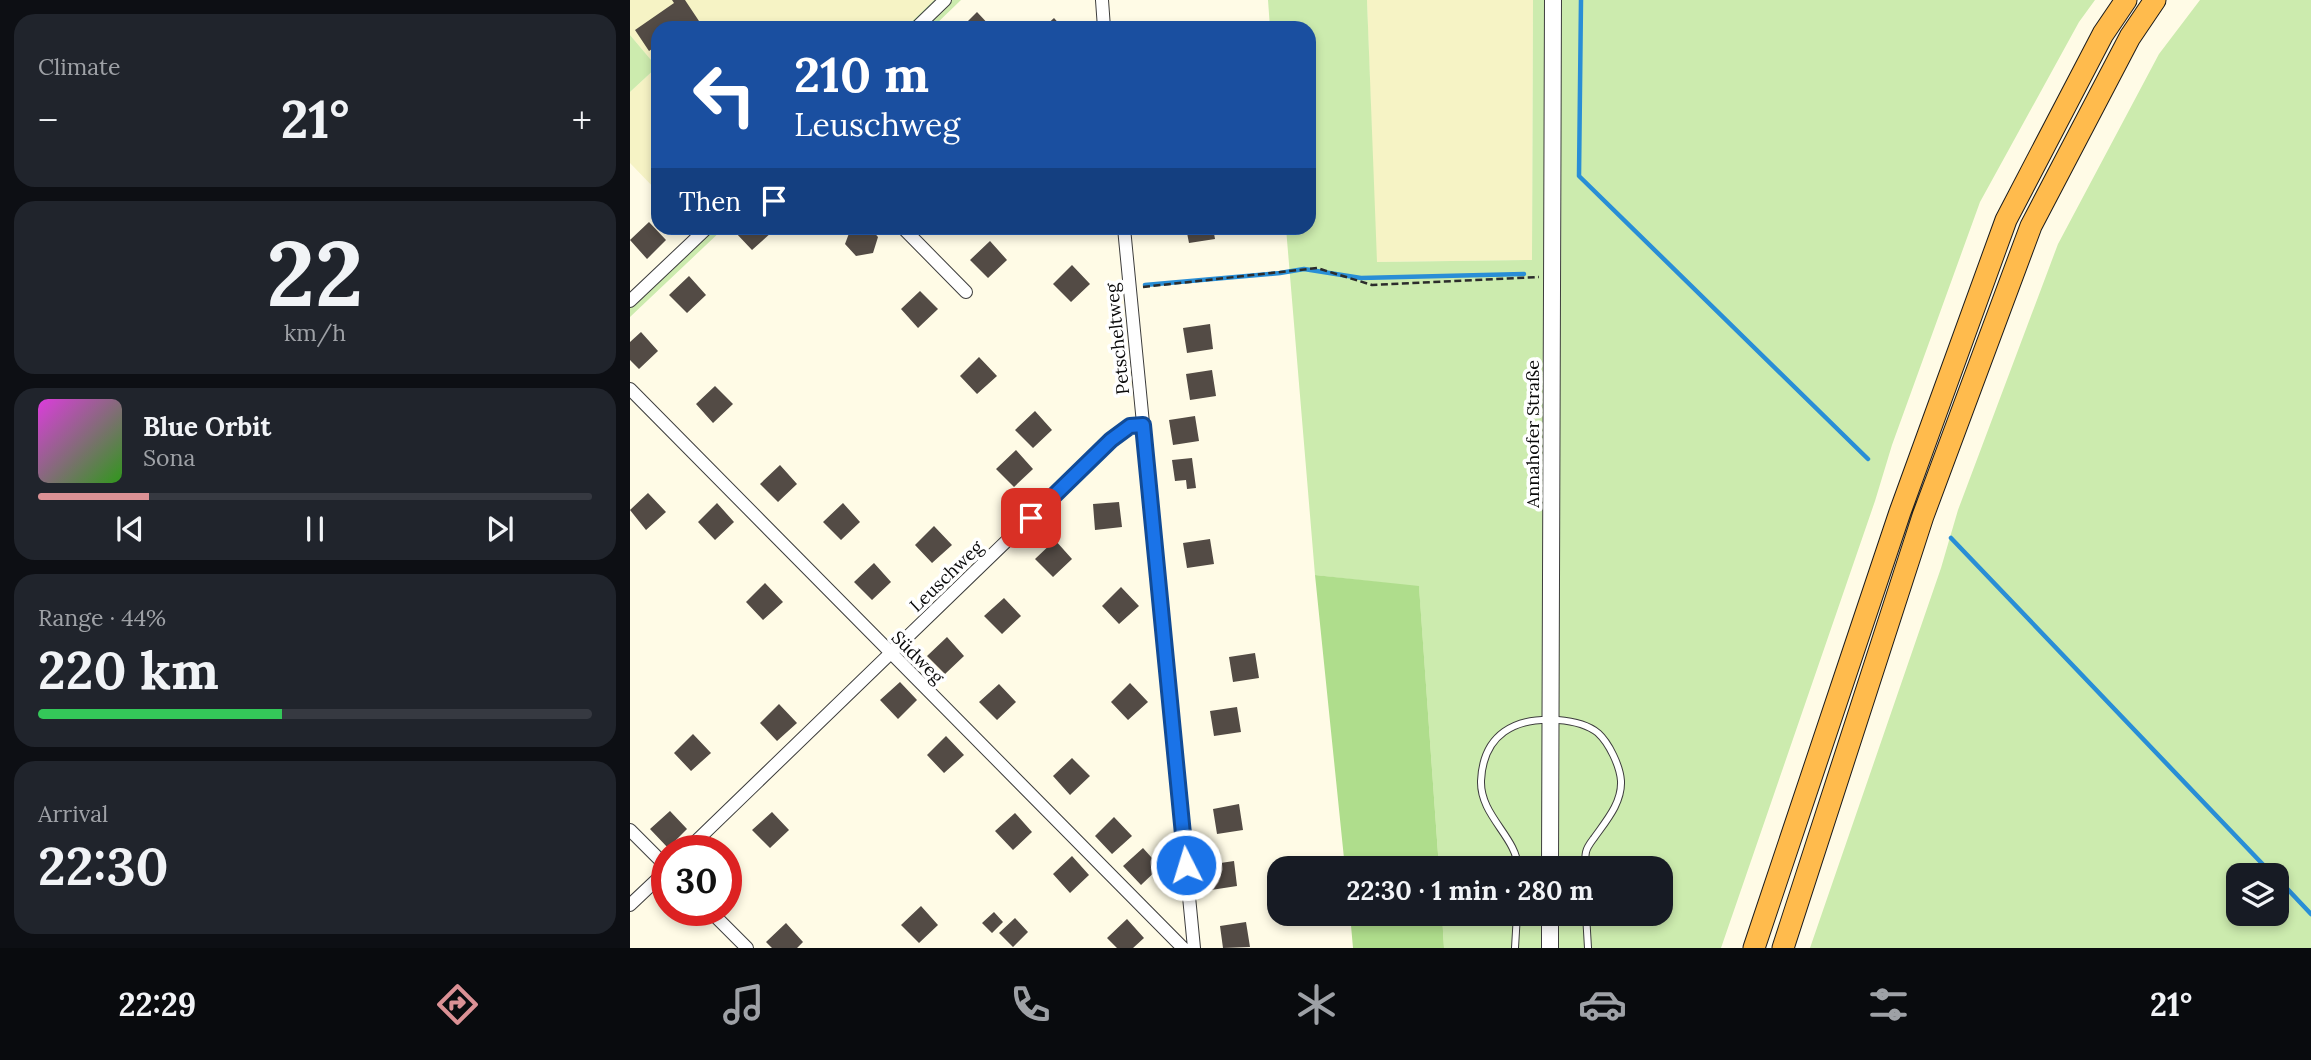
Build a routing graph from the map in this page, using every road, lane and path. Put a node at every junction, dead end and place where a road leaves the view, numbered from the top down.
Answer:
1 (945, 0) edge
2 (1102, 0) edge
3 (1553, 0) edge
4 (2126, 0) edge
5 (2155, 0) edge
6 (923, 21) edge
7 (1104, 21) edge
8 (700, 235) edge
9 (910, 235) edge
10 (1125, 235) edge
11 (1552, 277) junction
12 (1129, 288) junction
13 (966, 292) dead end
14 (630, 301) edge
15 (630, 389) edge
16 (1143, 425) junction
17 (891, 654) junction
18 (1549, 719) junction
19 (630, 830) edge
20 (703, 835) edge
21 (651, 852) edge
22 (1516, 856) edge
23 (1550, 856) edge
24 (1586, 856) edge
25 (651, 885) edge
26 (630, 905) edge
27 (725, 926) edge
28 (1517, 926) edge
29 (1550, 926) edge
30 (1587, 926) edge
31 (747, 948) edge
32 (1183, 948) edge
33 (1194, 948) edge
34 (1516, 948) edge
35 (1550, 948) edge
36 (1588, 948) edge
37 (1754, 948) edge
38 (1783, 948) edge

1 - 6 street
2 - 7 street
3 - 11 street, Annahofer Straße
4 - 37 highway
5 - 38 highway
8 - 14 street
9 - 13 street
10 - 12 street, Petscheltweg
11 - 12 path
11 - 18 street, Annahofer Straße
12 - 16 street, Petscheltweg
15 - 17 street, Südweg
16 - 17 street, Leuschweg
16 - 33 street, Petscheltweg
17 - 20 street, Leuschweg
17 - 32 street, Südweg
18 - 22 lane
18 - 23 street, Annahofer Straße
18 - 24 lane
19 - 21 street
25 - 26 street
27 - 31 street
28 - 34 lane
29 - 35 street
30 - 36 lane

